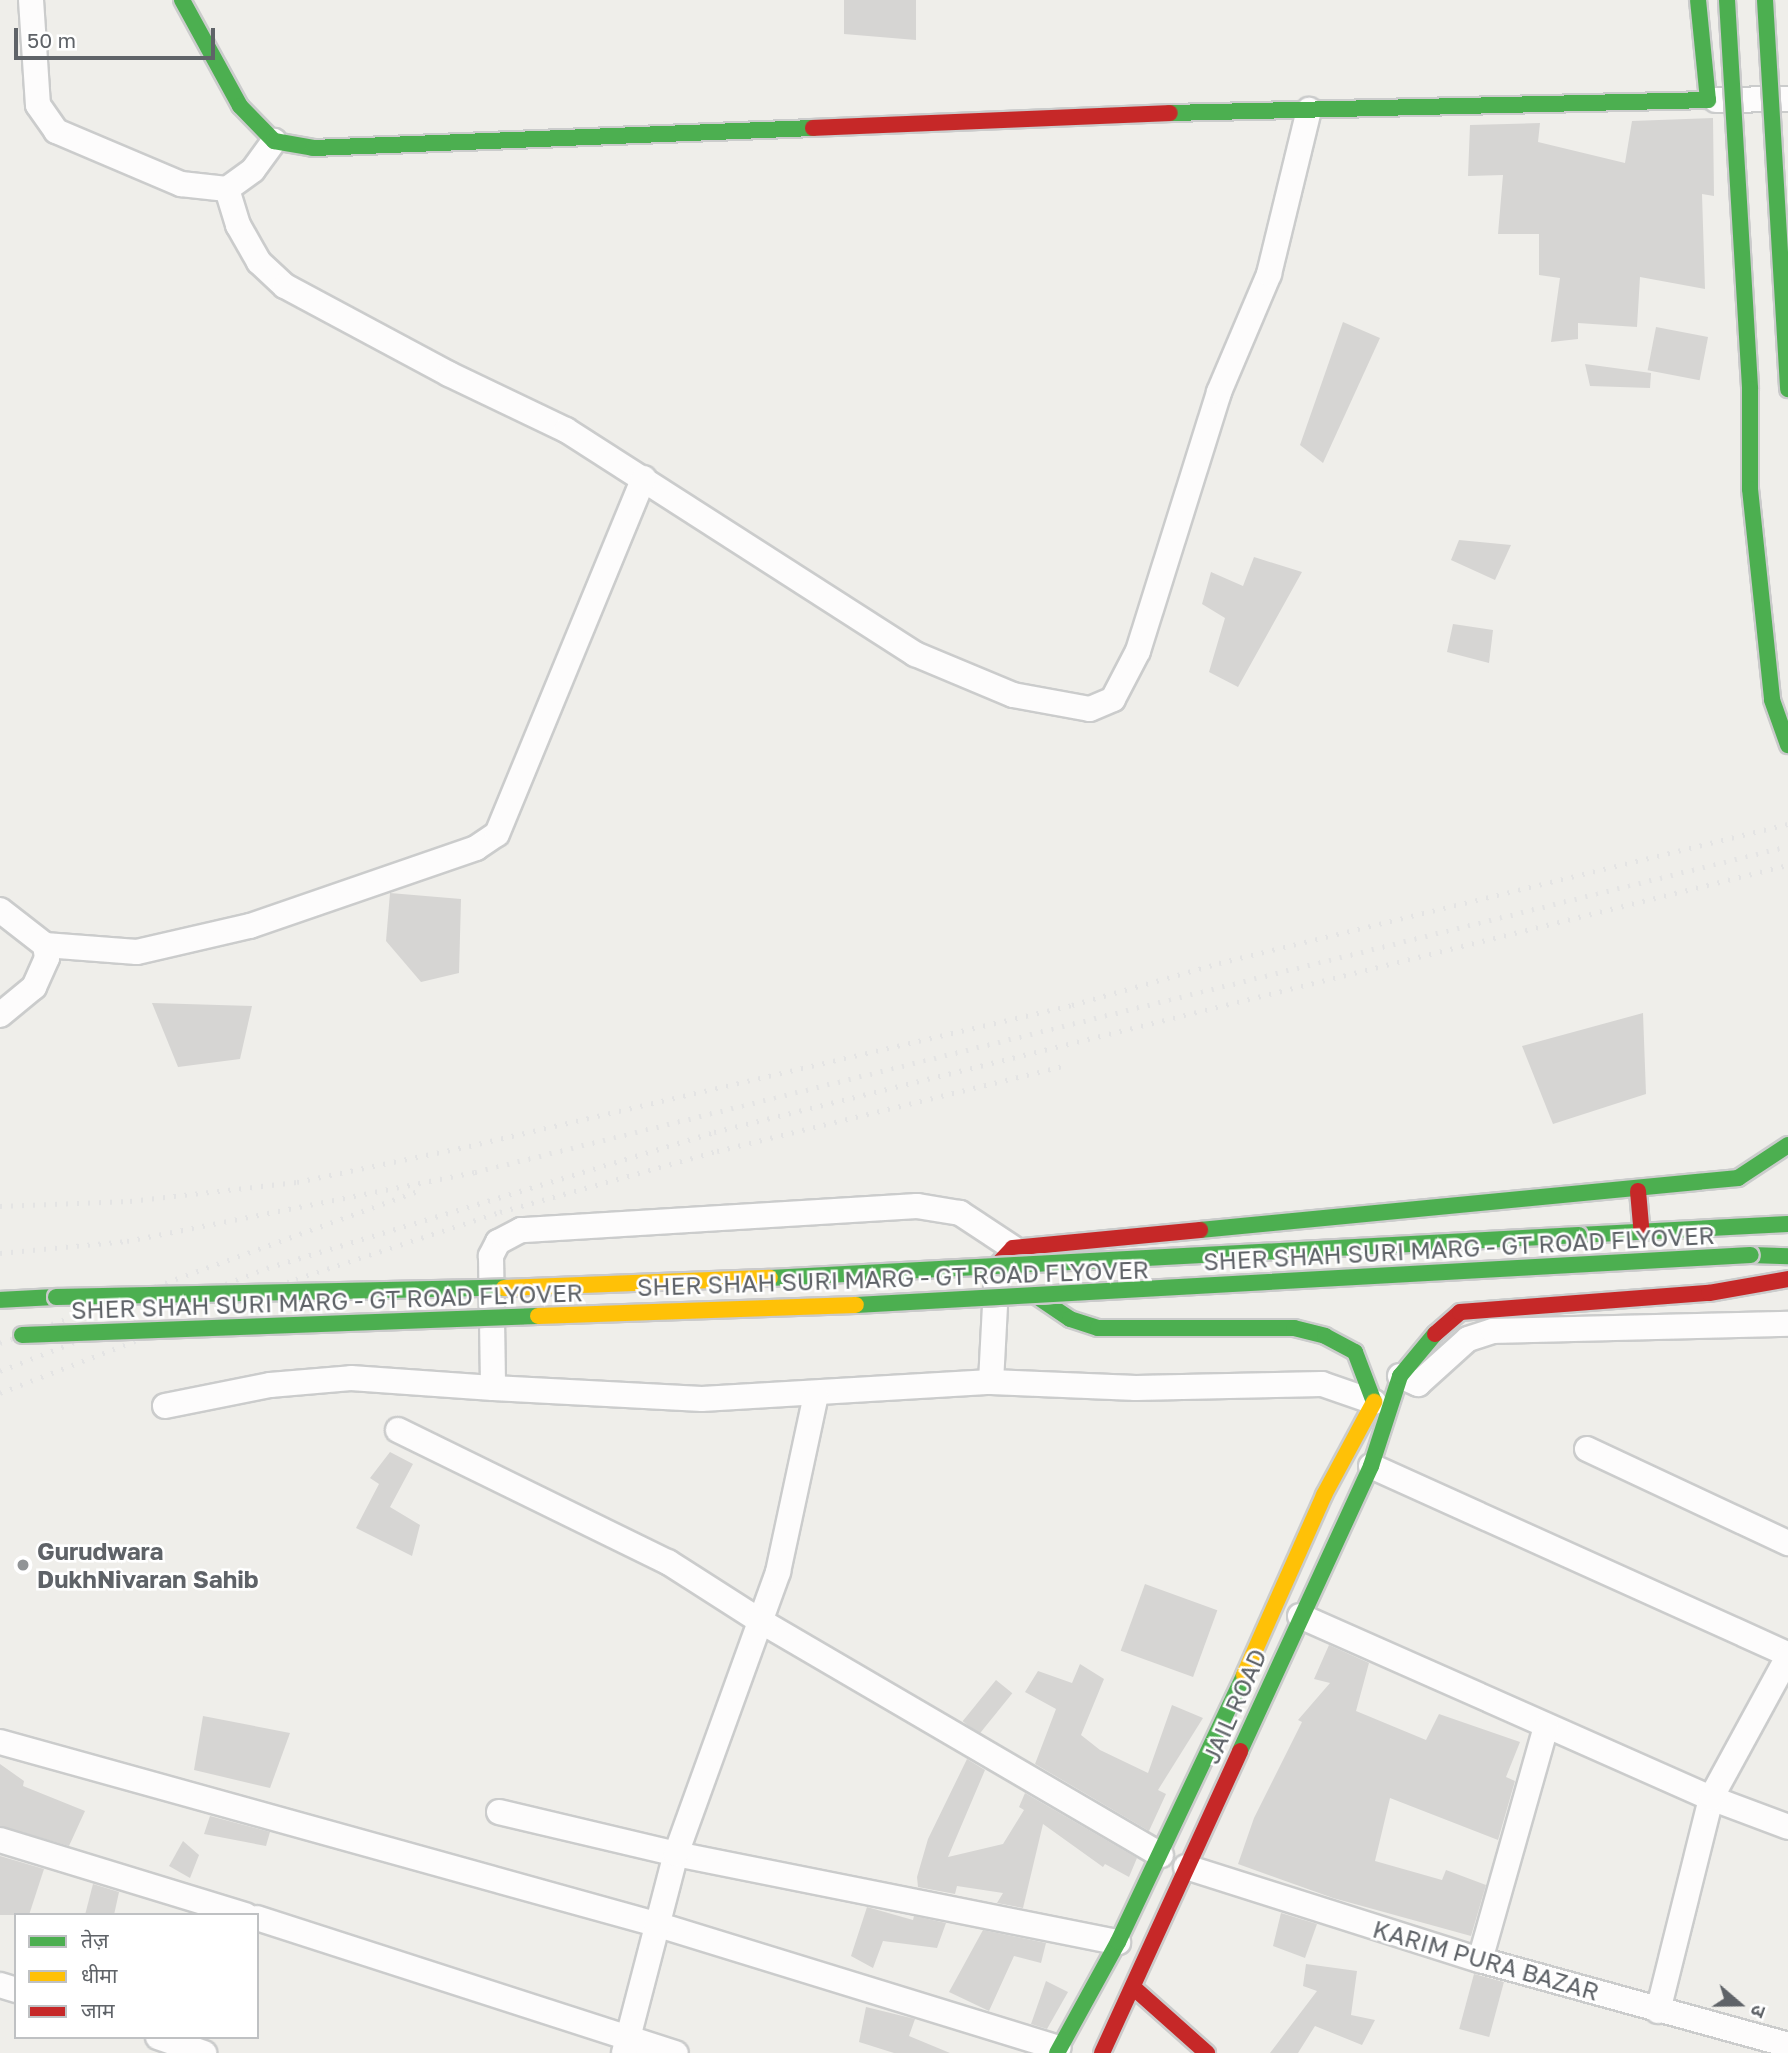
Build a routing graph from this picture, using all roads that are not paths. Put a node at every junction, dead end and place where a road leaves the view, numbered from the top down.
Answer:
1 (31, 0) edge
2 (182, 0) edge
3 (1698, 0) edge
4 (1727, 0) edge
5 (1765, 0) edge
6 (1788, 99) edge
7 (1708, 100) junction
8 (1309, 110) junction
9 (274, 142) junction
10 (226, 189) junction
11 (1788, 389) edge
12 (644, 478) junction
13 (1788, 745) edge
14 (0, 910) edge
15 (45, 945) junction
16 (0, 1015) edge
17 (1788, 1145) edge
18 (1638, 1191) junction
19 (1788, 1224) edge
20 (1641, 1229) junction
21 (1006, 1256) junction
22 (1788, 1256) edge
23 (1788, 1279) edge
24 (1036, 1296) junction
25 (0, 1300) edge
26 (1788, 1324) edge
27 (0, 1336) edge
28 (1362, 1369) junction
29 (1400, 1376) junction
30 (991, 1382) junction
31 (493, 1388) junction
32 (816, 1395) junction
33 (1374, 1402) junction
34 (165, 1406) dead end
35 (398, 1430) dead end
36 (1587, 1449) dead end
37 (1371, 1466) junction
38 (1788, 1543) edge
39 (1300, 1616) junction
40 (762, 1622) junction
41 (1788, 1655) edge
42 (1546, 1727) junction
43 (0, 1742) edge
44 (1710, 1798) junction
45 (499, 1812) dead end
46 (1788, 1827) edge
47 (0, 1840) edge
48 (676, 1854) junction
49 (1161, 1855) junction
50 (1186, 1867) junction
51 (239, 1913) edge
52 (259, 1919) edge
53 (659, 1925) junction
54 (1118, 1942) junction
55 (1480, 1961) junction
56 (1134, 1988) junction
57 (1658, 2011) junction
58 (164, 2039) edge
59 (1788, 2045) edge
60 (626, 2046) edge
61 (1058, 2050) edge
62 (204, 2053) edge
63 (676, 2053) edge
64 (1102, 2053) edge
65 (1207, 2053) edge

1 - 10 street
2 - 9 main road
3 - 7 main road
4 - 13 main road, bridge
5 - 11 main road, bridge
6 - 7 street
7 - 8 main road
8 - 9 main road
8 - 12 street
9 - 10 street
10 - 12 street
12 - 15 street
14 - 15 street
15 - 16 street
17 - 18 main road
18 - 20 main road
18 - 21 main road
19 - 20 main road, SHER SHAH SURI MARG - GT ROAD FLYOVER
20 - 25 main road, SHER SHAH SURI MARG - GT ROAD FLYOVER, bridge
21 - 30 street
21 - 31 street
22 - 24 main road, SHER SHAH SURI MARG - GT ROAD FLYOVER, bridge
23 - 29 main road
24 - 27 main road, SHER SHAH SURI MARG - GT ROAD FLYOVER, bridge
24 - 28 main road
26 - 29 street
28 - 29 main road
28 - 33 main road
29 - 37 main road, JAIL ROAD
30 - 32 street
30 - 33 street
31 - 32 street
31 - 34 street
32 - 40 street
33 - 49 main road, JAIL ROAD
35 - 40 street
36 - 38 street
37 - 39 main road, JAIL ROAD
37 - 41 street
39 - 42 street
39 - 50 main road, JAIL ROAD
40 - 48 street
40 - 49 street
41 - 44 street
42 - 44 street
42 - 55 street
43 - 53 street
44 - 46 street
44 - 57 street
45 - 48 street
47 - 51 street
48 - 53 street
48 - 54 street
49 - 54 main road, JAIL ROAD
50 - 55 street, KARIM PURA BAZAR
50 - 56 main road, JAIL ROAD
52 - 60 street
53 - 60 street
53 - 61 street
54 - 61 main road, JAIL ROAD
55 - 57 street, KARIM PURA BAZAR
56 - 64 main road, JAIL ROAD
56 - 65 main road
57 - 59 street, KARIM PURA BAZAR
58 - 62 street
60 - 63 street

